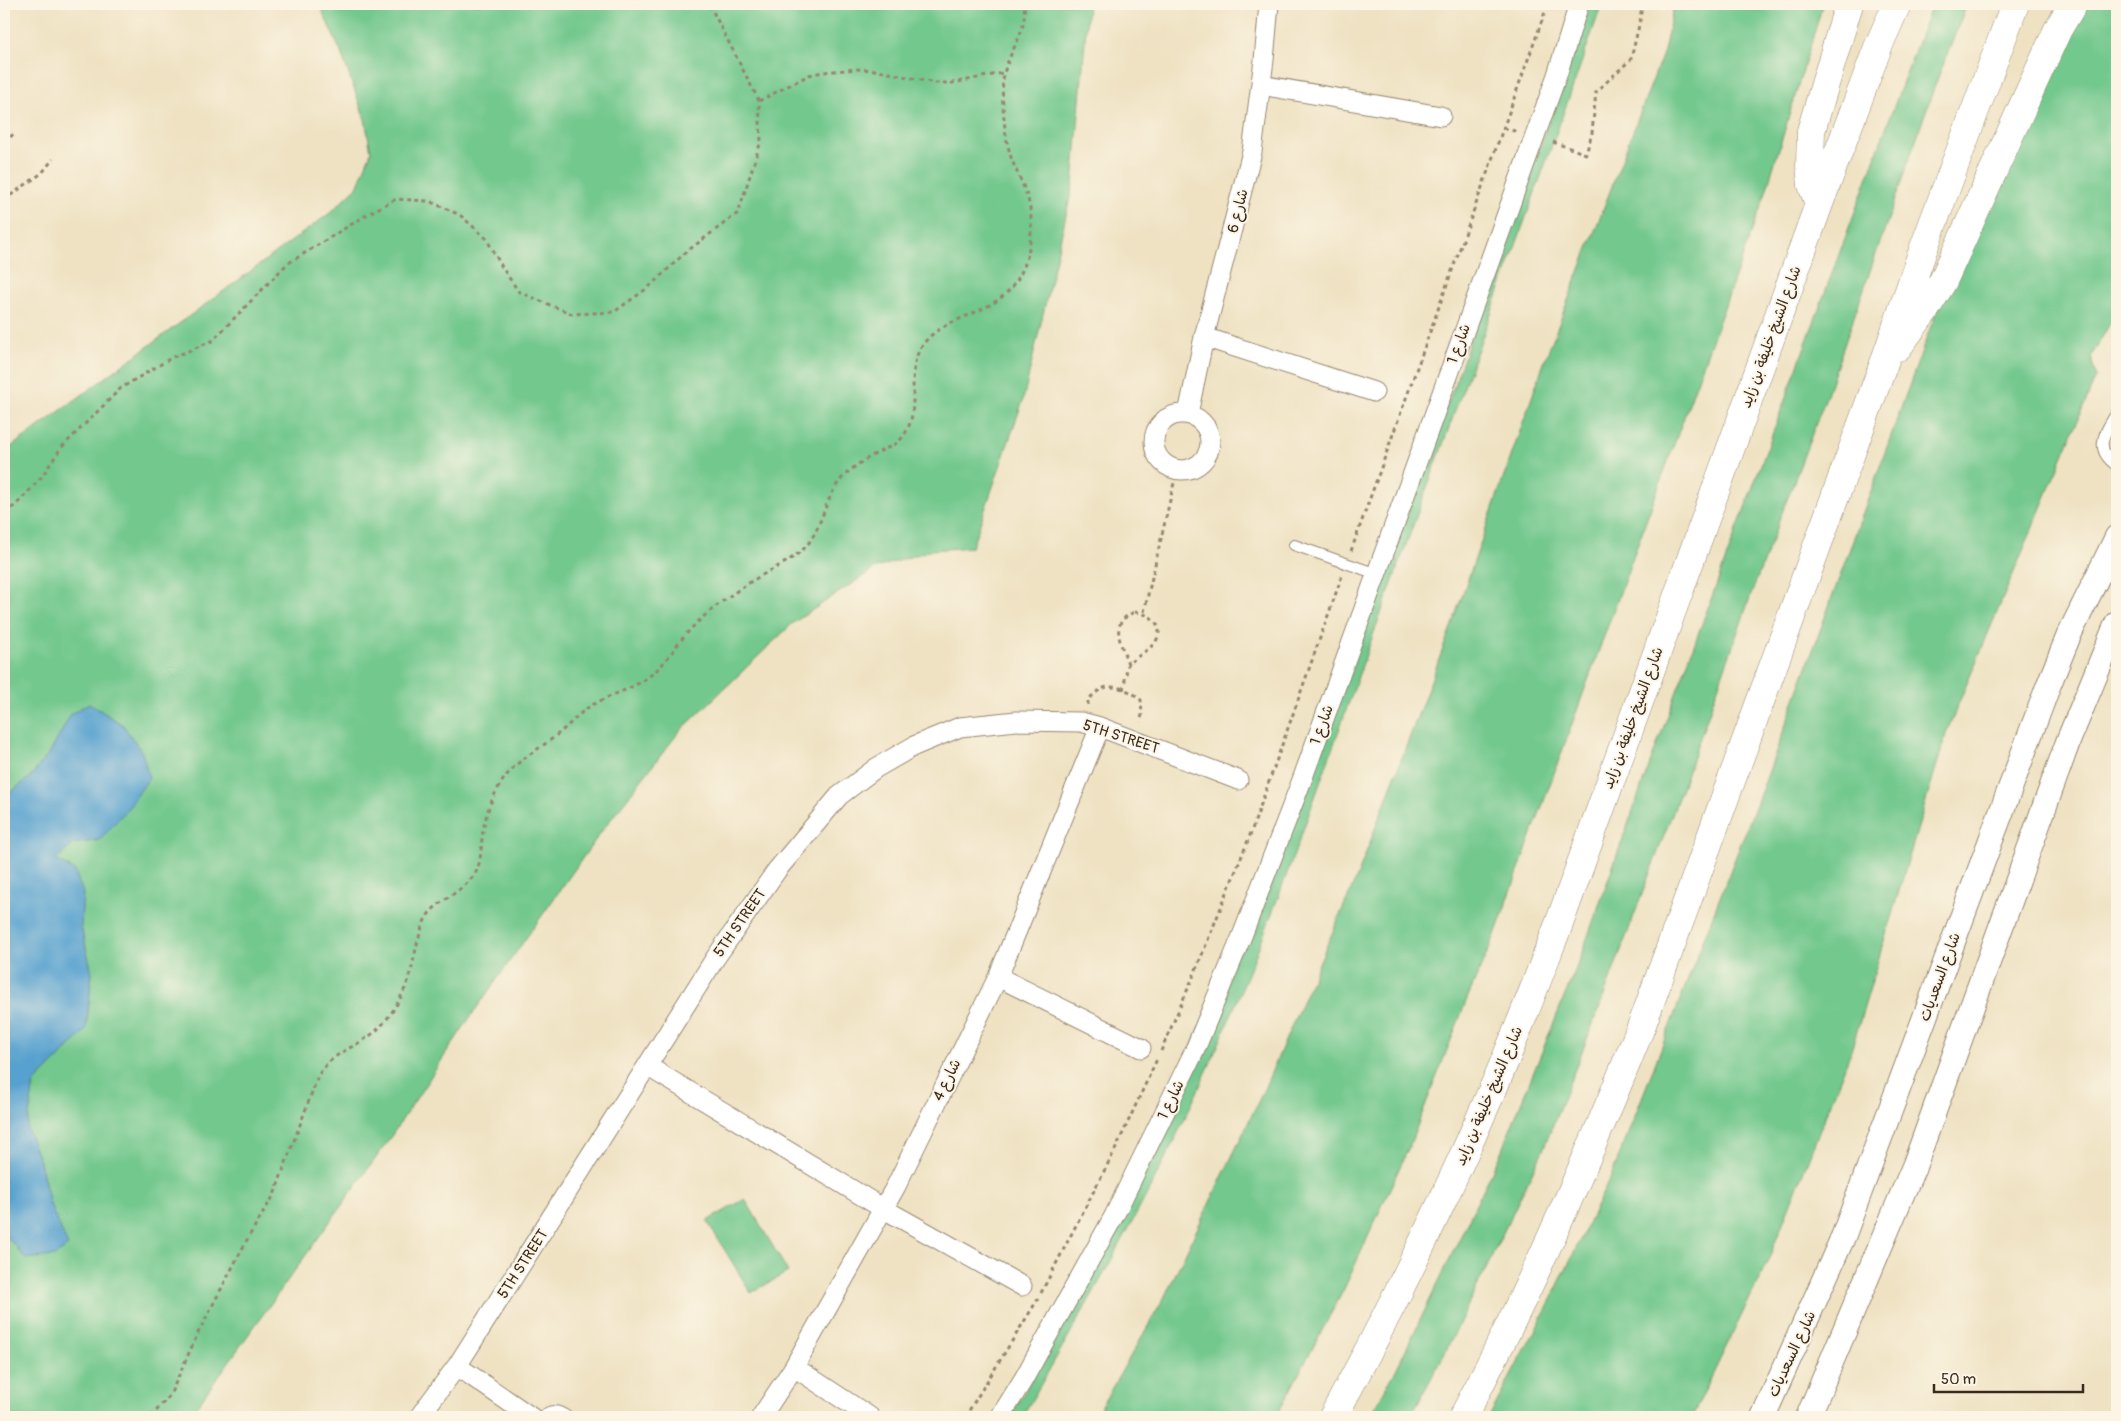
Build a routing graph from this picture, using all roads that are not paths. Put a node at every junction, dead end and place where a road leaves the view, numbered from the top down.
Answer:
1 (1269, 4) edge
2 (1579, 4) edge
3 (1849, 4) edge
4 (1897, 4) edge
5 (2016, 4) edge
6 (2073, 4) edge
7 (1261, 85) junction
8 (1441, 116) dead end
9 (1819, 204) junction
10 (1204, 337) junction
11 (1884, 363) junction
12 (1374, 392) dead end
13 (2117, 412) edge
14 (1188, 414) junction
15 (2117, 466) edge
16 (2117, 537) edge
17 (1294, 545) dead end
18 (1377, 574) junction
19 (2116, 626) edge
20 (1100, 727) junction
21 (1238, 780) dead end
22 (998, 977) junction
23 (1140, 1048) dead end
24 (647, 1066) junction
25 (884, 1209) junction
26 (1022, 1286) dead end
27 (457, 1366) junction
28 (794, 1367) junction
29 (420, 1417) edge
30 (531, 1417) edge
31 (543, 1417) edge
32 (568, 1417) edge
33 (761, 1417) edge
34 (870, 1417) edge
35 (1000, 1417) edge
36 (1333, 1417) edge
37 (1463, 1417) edge
38 (1763, 1417) edge
39 (1808, 1417) edge

1 - 7 street, شارع 6
2 - 18 street, شارع 1
3 - 9 highway
4 - 9 highway, شارع الشيخ خليفة بن زايد
5 - 11 highway
6 - 11 highway
7 - 8 street
7 - 10 street, شارع 6
9 - 36 highway, شارع الشيخ خليفة بن زايد
10 - 12 street
10 - 14 street, شارع 6
11 - 37 highway
13 - 15 lane
14 - 14 street
16 - 38 street, شارع السعديات
17 - 18 lane
18 - 35 street, شارع 1
19 - 39 street
20 - 21 street, 5TH STREET
20 - 22 street, شارع 4
20 - 24 street, 5TH STREET
22 - 23 street
22 - 25 street, شارع 4
24 - 25 street
24 - 27 street, 5TH STREET
25 - 26 street
25 - 28 street, شارع 4
27 - 29 street, 5TH STREET
27 - 30 street
28 - 33 street, شارع 4
28 - 34 street
31 - 32 lane

